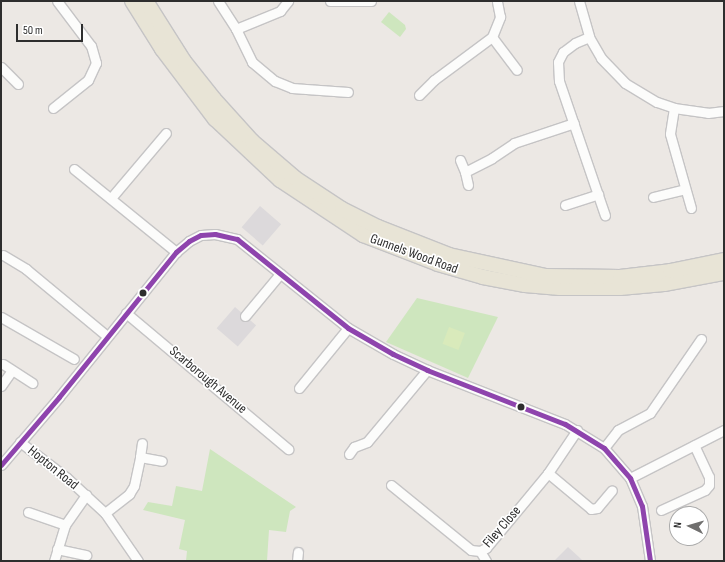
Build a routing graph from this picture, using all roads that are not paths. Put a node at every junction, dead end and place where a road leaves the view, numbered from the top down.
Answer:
1 (57, 1) edge
2 (132, 1) edge
3 (146, 1) edge
4 (218, 1) edge
5 (288, 1) edge
6 (330, 1) edge
7 (371, 1) edge
8 (497, 1) edge
9 (582, 2) edge
10 (236, 29) junction
11 (492, 37) junction
12 (589, 37) junction
13 (1, 67) edge
14 (517, 70) dead end
15 (18, 84) dead end
16 (348, 92) dead end
17 (419, 94) dead end
18 (53, 108) dead end
19 (674, 108) junction
20 (724, 111) edge
21 (574, 123) junction
22 (166, 133) dead end
23 (460, 160) dead end
24 (74, 169) dead end
25 (465, 172) junction
26 (468, 185) dead end
27 (685, 189) junction
28 (598, 194) junction
29 (111, 198) junction
30 (653, 198) dead end
31 (565, 205) dead end
32 (691, 208) dead end
33 (604, 215) dead end
34 (176, 252) junction
35 (3, 255) dead end
36 (724, 260) edge
37 (724, 273) edge
38 (280, 274) junction
39 (126, 313) junction
40 (1, 316) edge
41 (245, 316) dead end
42 (348, 328) junction
43 (107, 336) junction
44 (700, 339) dead end
45 (74, 359) dead end
46 (3, 364) dead end
47 (12, 370) junction
48 (426, 370) junction
49 (32, 383) dead end
50 (1, 386) edge
51 (298, 388) dead end
52 (577, 430) junction
53 (724, 430) edge
54 (20, 442) junction
55 (142, 443) dead end
56 (694, 445) junction
57 (288, 448) dead end
58 (604, 448) junction
59 (349, 454) dead end
60 (140, 457) junction
61 (162, 461) dead end
62 (1, 464) edge
63 (548, 473) junction
64 (630, 478) junction
65 (391, 485) dead end
66 (612, 490) dead end
67 (86, 495) junction
68 (661, 510) dead end
69 (28, 512) dead end
70 (106, 513) junction
71 (65, 525) junction
72 (57, 550) junction
73 (480, 552) junction
74 (86, 555) dead end
75 (54, 561) edge
76 (138, 561) edge
77 (486, 561) edge
78 (650, 561) edge

1 - 18 street
2 - 37 main road, Gunnels Wood Road
3 - 36 main road, Gunnels Wood Road
4 - 10 street
5 - 10 street
6 - 7 street
8 - 11 street
9 - 12 street
10 - 16 street
11 - 14 street
11 - 17 street
12 - 19 street
12 - 21 street
13 - 15 street
19 - 20 street
19 - 27 street
21 - 25 street
21 - 28 street
22 - 29 street
23 - 25 street
24 - 29 street
25 - 26 street
27 - 30 street
27 - 32 street
28 - 31 street
28 - 33 street
29 - 34 street
34 - 38 street
34 - 39 street
35 - 43 street
38 - 41 street
38 - 42 street
39 - 43 street
39 - 57 street, Scarborough Avenue
40 - 45 street
42 - 48 street
42 - 51 street
43 - 54 street
44 - 58 street
46 - 47 street
47 - 49 street
47 - 50 street
48 - 52 street
48 - 59 street
52 - 58 street
52 - 63 street, Filey Close
53 - 56 street
54 - 62 street
54 - 67 street, Hopton Road
55 - 60 street
56 - 64 street
56 - 68 street
58 - 64 street
60 - 61 street
60 - 70 street
63 - 66 street
63 - 73 street, Filey Close
64 - 78 street
65 - 73 street, Filey Close
67 - 70 street, Hopton Road
67 - 71 street, Hopton Road
69 - 71 street
70 - 76 street, Hopton Road
71 - 72 street, Hopton Road
72 - 74 street
72 - 75 street, Hopton Road
73 - 77 street

